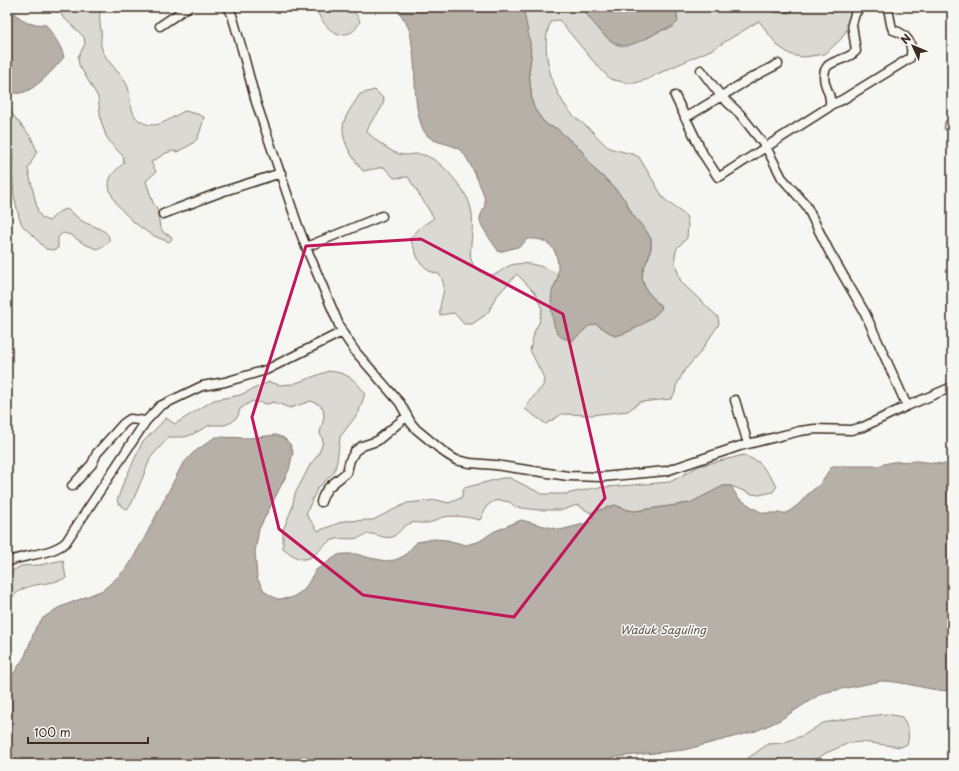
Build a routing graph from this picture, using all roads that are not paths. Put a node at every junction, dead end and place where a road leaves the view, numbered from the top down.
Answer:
1 (188, 7) edge
2 (228, 7) edge
3 (860, 7) edge
4 (888, 7) edge
5 (160, 26) dead end
6 (778, 64) dead end
7 (701, 70) dead end
8 (676, 96) dead end
9 (721, 96) junction
10 (830, 105) junction
11 (685, 118) junction
12 (766, 147) junction
13 (280, 173) junction
14 (163, 214) dead end
15 (382, 216) dead end
16 (306, 247) junction
17 (342, 332) junction
18 (952, 387) edge
19 (735, 400) dead end
20 (907, 406) junction
21 (407, 416) junction
22 (146, 421) junction
23 (748, 444) junction
24 (72, 486) dead end
25 (321, 502) dead end
26 (7, 562) edge

1 - 5 street
2 - 13 street
3 - 10 street
4 - 10 street
6 - 9 street
7 - 9 street
8 - 11 street
9 - 11 street
9 - 12 street
10 - 12 street
11 - 12 street
12 - 20 street
13 - 14 street
13 - 16 street
15 - 16 street
16 - 17 street
17 - 21 street
17 - 22 street
18 - 20 street
19 - 23 street
20 - 23 street
21 - 23 street
21 - 25 street
22 - 24 street
22 - 26 street

